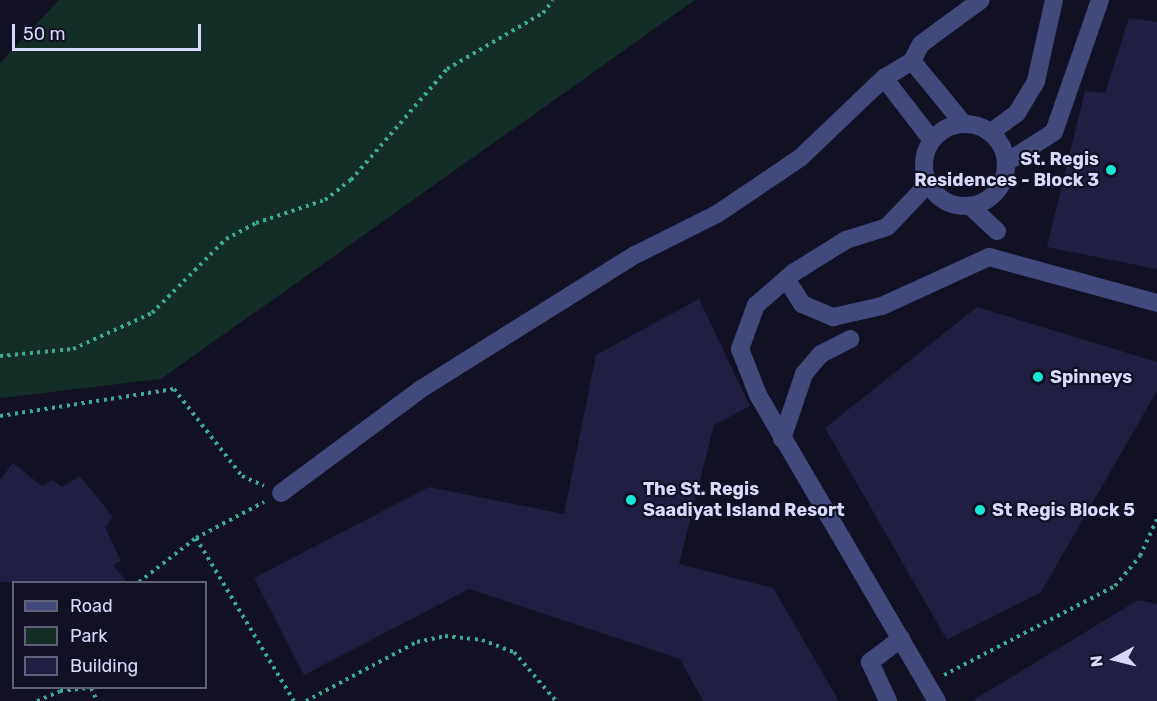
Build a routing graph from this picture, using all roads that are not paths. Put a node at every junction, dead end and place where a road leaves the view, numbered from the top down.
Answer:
1 (981, 0) edge
2 (1054, 0) edge
3 (1100, 0) edge
4 (912, 61) junction
5 (884, 78) junction
6 (963, 123) junction
7 (991, 132) junction
8 (932, 140) junction
9 (1007, 162) junction
10 (928, 184) junction
11 (970, 206) junction
12 (997, 231) dead end
13 (786, 279) junction
14 (1157, 303) edge
15 (850, 339) dead end
16 (782, 438) junction
17 (281, 493) road end
18 (900, 639) junction
19 (888, 701) edge
20 (937, 701) edge

1 - 4 street
2 - 7 street
3 - 9 street
4 - 5 street
4 - 6 street
5 - 8 street
5 - 17 street
6 - 7 street
6 - 8 street
7 - 9 street
8 - 10 street
9 - 11 street
10 - 11 street
10 - 13 street
11 - 12 street
13 - 14 street
13 - 16 street
15 - 16 street
16 - 18 street
18 - 19 street
18 - 20 street

